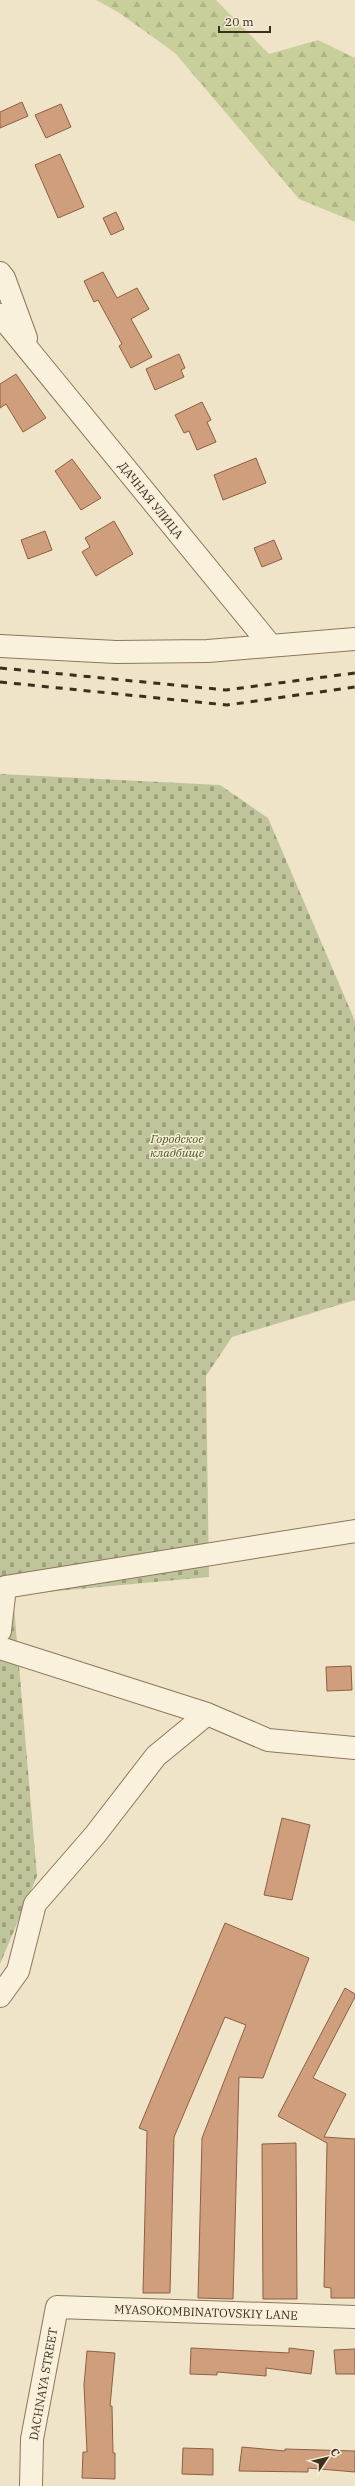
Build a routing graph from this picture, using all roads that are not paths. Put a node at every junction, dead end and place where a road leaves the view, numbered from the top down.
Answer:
1 (0, 273) edge
2 (0, 315) edge
3 (31, 355) junction
4 (355, 639) edge
5 (0, 646) edge
6 (270, 646) junction
7 (355, 1531) edge
8 (0, 1632) edge
9 (0, 1648) edge
10 (207, 1714) junction
11 (355, 1748) edge
12 (0, 1996) edge
13 (57, 2307) joint
14 (355, 2317) edge
15 (31, 2486) edge

1 - 3 street, ДАЧНАЯ УЛИЦА
2 - 3 street, ДАЧНАЯ УЛИЦА
3 - 6 street, ДАЧНАЯ УЛИЦА
4 - 6 street
5 - 6 street
7 - 8 street
9 - 10 street
10 - 11 street
10 - 12 street
13 - 14 street, MYASOKOMBINATOVSKIY LANE
13 - 15 street, DACHNAYA STREET

